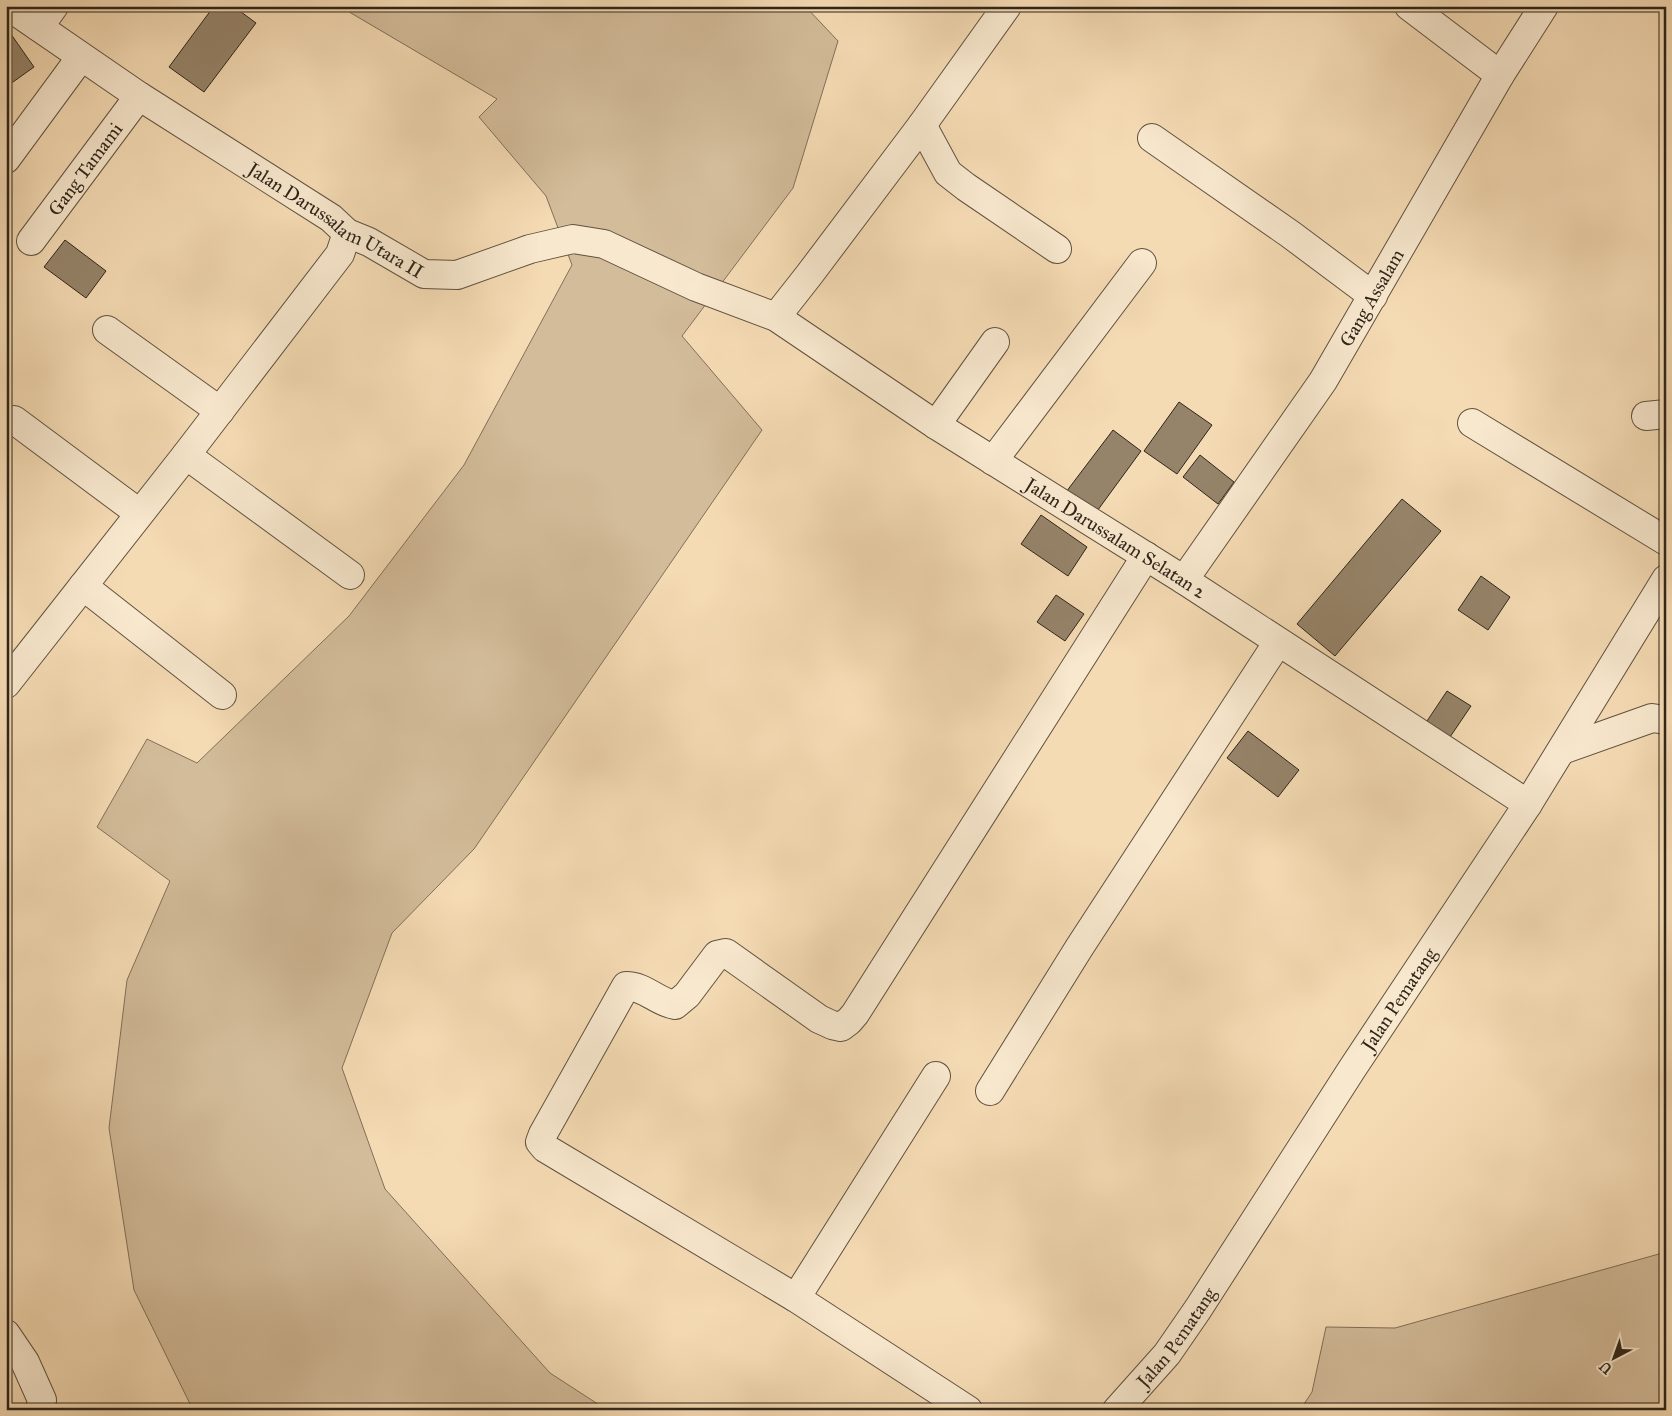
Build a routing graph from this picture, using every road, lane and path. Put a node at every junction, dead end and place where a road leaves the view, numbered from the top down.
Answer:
1 (8, 6) edge
2 (1007, 6) edge
3 (1409, 6) edge
4 (1544, 6) edge
5 (46, 17) edge
6 (82, 57) junction
7 (1500, 75) junction
8 (139, 96) junction
9 (922, 125) junction
10 (1152, 138) dead end
11 (6, 159) edge
12 (347, 233) junction
13 (32, 241) dead end
14 (1058, 249) dead end
15 (1142, 263) dead end
16 (696, 287) joint
17 (1373, 296) junction
18 (776, 317) junction
19 (107, 330) dead end
20 (995, 342) dead end
21 (220, 411) junction
22 (14, 420) dead end
23 (1472, 423) dead end
24 (936, 425) junction
25 (186, 455) junction
26 (993, 461) junction
27 (140, 513) junction
28 (1666, 542) edge
29 (1146, 556) junction
30 (350, 575) dead end
31 (1666, 578) edge
32 (1184, 580) junction
33 (83, 586) junction
34 (1278, 642) junction
35 (6, 684) edge
36 (222, 695) dead end
37 (1666, 720) edge
38 (1562, 750) junction
39 (1528, 804) junction
40 (936, 1076) dead end
41 (990, 1091) dead end
42 (796, 1298) junction
43 (6, 1334) edge
44 (45, 1406) edge
45 (968, 1410) edge
46 (1117, 1410) edge

1 - 5 street, Jalan Darussalam Utara II
2 - 9 street
3 - 7 street
4 - 7 street, Gang Assalam
5 - 6 street, Jalan Darussalam Utara II
6 - 8 street, Jalan Darussalam Utara II
6 - 11 street
7 - 17 street, Gang Assalam
8 - 12 street, Jalan Darussalam Utara II
8 - 13 street, Gang Tamami
9 - 14 street
9 - 18 street
10 - 17 street
12 - 16 street, Jalan Darussalam Utara II
12 - 21 street
15 - 26 street
16 - 18 street, Jalan Darussalam Selatan 2
17 - 32 street, Gang Assalam
18 - 24 street, Jalan Darussalam Selatan 2
19 - 21 street
20 - 24 street
21 - 25 street
22 - 27 street
23 - 28 street
24 - 26 street, Jalan Darussalam Selatan 2
25 - 27 street
25 - 30 street
26 - 29 street, Jalan Darussalam Selatan 2
27 - 33 street
29 - 32 street, Jalan Darussalam Selatan 2
29 - 42 street
31 - 38 street, Jalan Pematang
32 - 34 street, Jalan Darussalam Selatan 2
33 - 35 street
33 - 36 street
34 - 39 street, Jalan Darussalam Selatan 2
34 - 41 street
37 - 38 street
38 - 39 street, Jalan Pematang
39 - 46 street, Jalan Pematang
40 - 42 street
42 - 45 street
43 - 44 street

